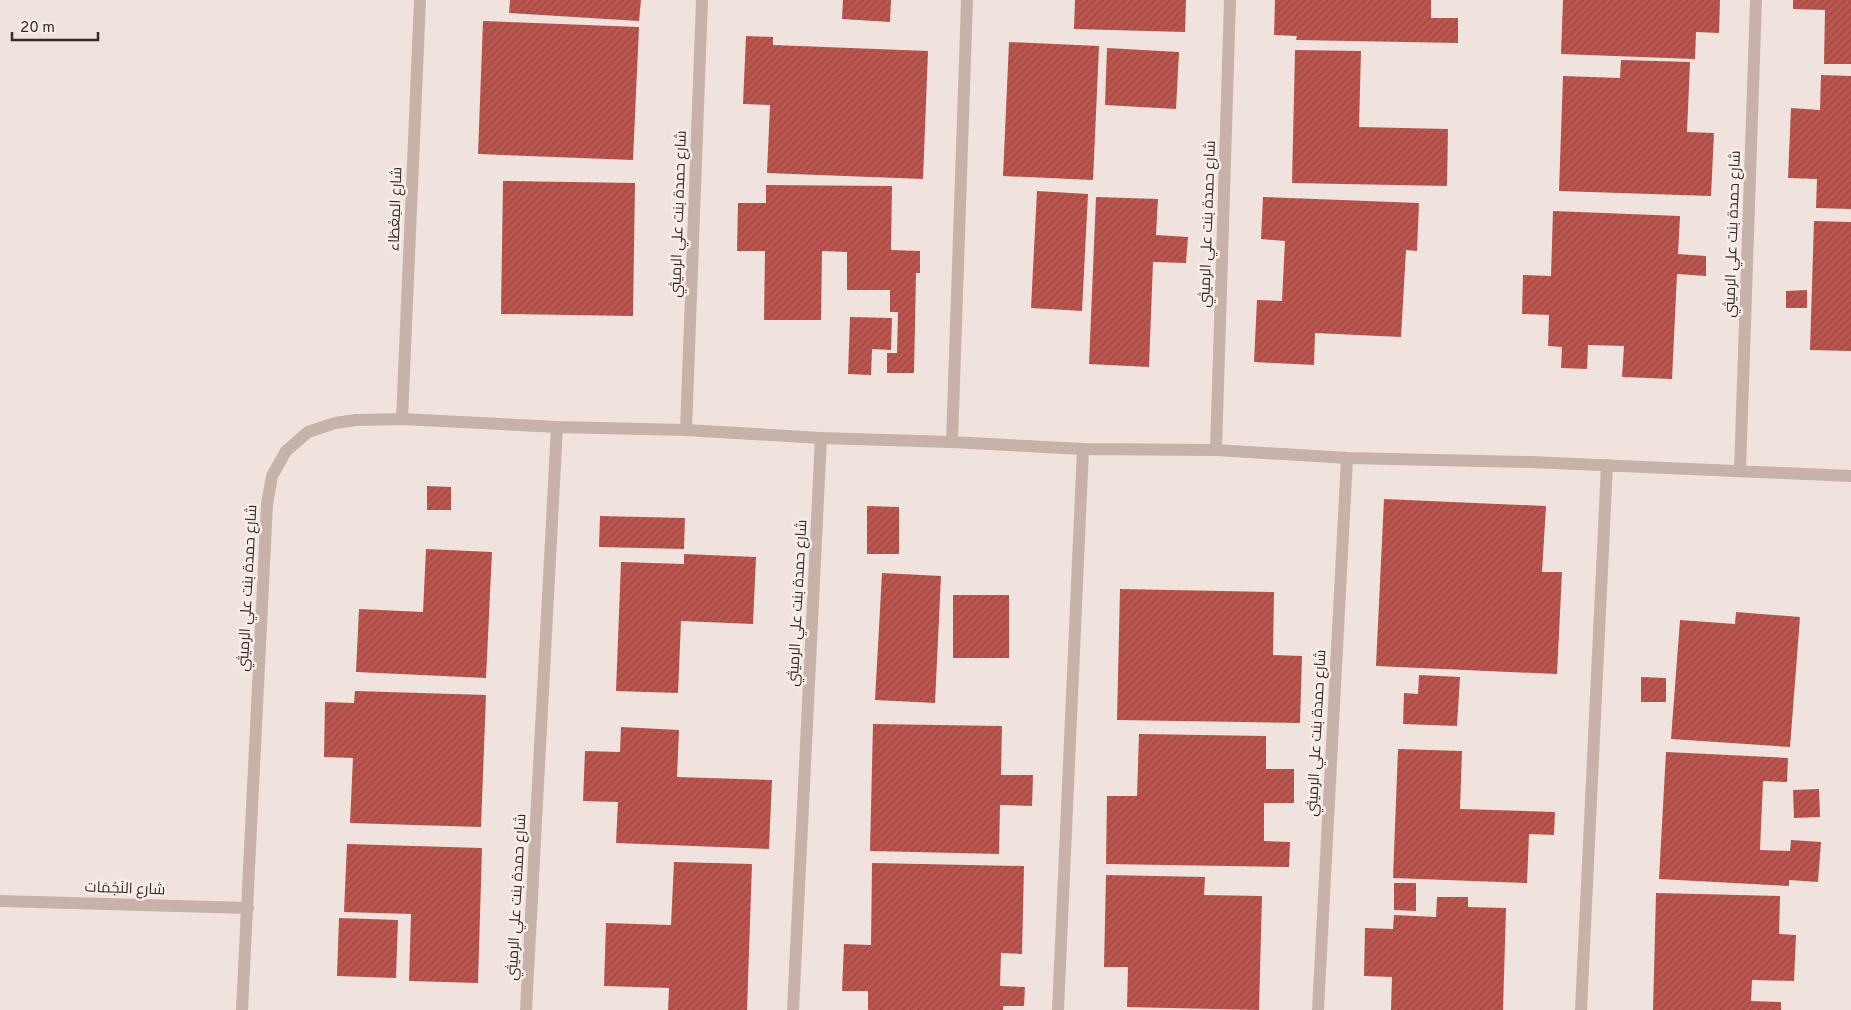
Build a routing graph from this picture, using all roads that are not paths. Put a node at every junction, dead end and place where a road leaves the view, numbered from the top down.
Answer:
1 (420, 0) edge
2 (702, 0) edge
3 (967, 0) edge
4 (1230, 0) edge
5 (1756, 0) edge
6 (402, 419) junction
7 (557, 427) junction
8 (686, 430) junction
9 (821, 438) junction
10 (952, 442) junction
11 (1083, 449) junction
12 (1216, 450) junction
13 (1346, 458) junction
14 (1607, 465) junction
15 (1740, 470) junction
16 (1851, 476) edge
17 (0, 901) edge
18 (248, 908) junction
19 (242, 1010) edge
20 (526, 1010) edge
21 (793, 1010) edge
22 (1058, 1010) edge
23 (1318, 1010) edge
24 (1581, 1010) edge

1 - 6 street, شارع المِعْطَاء
2 - 8 street, شارع حمدة بنت علي الرميثي
3 - 10 street
4 - 12 street, شارع حمدة بنت علي الرميثي
5 - 15 street, شارع حمدة بنت علي الرميثي
6 - 7 street, شارع حمدة بنت علي الرميثي
6 - 18 street, شارع حمدة بنت علي الرميثي
7 - 8 street, شارع حمدة بنت علي الرميثي
7 - 20 street, شارع حمدة بنت علي الرميثي
8 - 9 street, شارع حمدة بنت علي الرميثي
9 - 10 street, شارع حمدة بنت علي الرميثي
9 - 21 street, شارع حمدة بنت علي الرميثي
10 - 11 street, شارع حمدة بنت علي الرميثي
11 - 12 street, شارع حمدة بنت علي الرميثي
11 - 22 street
12 - 13 street, شارع حمدة بنت علي الرميثي
13 - 14 street, شارع حمدة بنت علي الرميثي
13 - 23 street, شارع حمدة بنت علي الرميثي
14 - 15 street, شارع حمدة بنت علي الرميثي
14 - 24 street
15 - 16 street, شارع حمدة بنت علي الرميثي
17 - 18 street, شارع النَجْمَات
18 - 19 street, شارع حمدة بنت علي الرميثي

